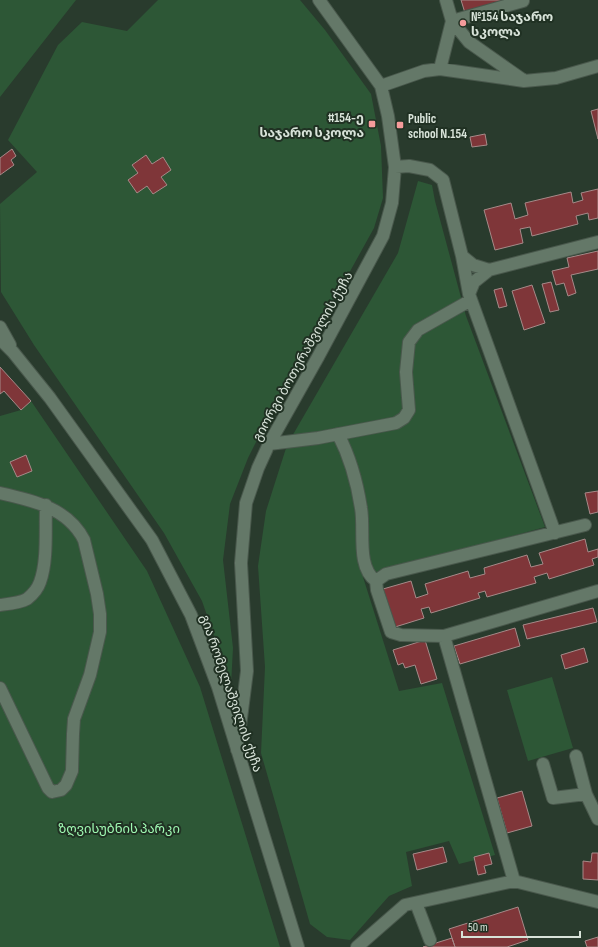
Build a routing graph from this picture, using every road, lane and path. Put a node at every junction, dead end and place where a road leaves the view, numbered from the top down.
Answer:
1 (446, 0) edge
2 (323, 1) edge
3 (523, 1) dead end
4 (452, 21) junction
5 (598, 66) edge
6 (440, 69) junction
7 (524, 81) junction
8 (381, 86) junction
9 (395, 167) junction
10 (598, 242) edge
11 (462, 256) junction
12 (490, 270) junction
13 (470, 297) junction
14 (0, 327) edge
15 (0, 339) edge
16 (13, 352) junction
17 (338, 434) junction
18 (269, 444) junction
19 (0, 493) edge
20 (46, 506) junction
21 (585, 525) dead end
22 (555, 533) junction
23 (376, 581) junction
24 (598, 591) edge
25 (0, 605) edge
26 (444, 636) junction
27 (0, 688) edge
28 (237, 750) junction
29 (576, 756) dead end
30 (543, 764) dead end
31 (586, 794) junction
32 (598, 819) edge
33 (514, 881) junction
34 (598, 902) edge
35 (416, 903) junction
36 (430, 940) dead end
37 (298, 947) edge
38 (357, 947) edge

1 - 4 street
2 - 8 street, გიორგი ბოთერაშვილის ქუჩა
3 - 4 street
4 - 6 street
4 - 7 street
5 - 7 street
6 - 7 street
6 - 8 street
8 - 9 street, გიორგი ბოთერაშვილის ქუჩა
9 - 11 street
9 - 18 street, გიორგი ბოთერაშვილის ქუჩა
10 - 12 street
11 - 12 street
11 - 13 street
12 - 13 street
13 - 17 street
13 - 22 street
14 - 16 street, გია რომელაშვილის ქუჩა
15 - 16 street, გია რომელაშვილის ქუჩა
16 - 28 street, გია რომელაშვილის ქუჩა
17 - 18 street
17 - 23 street
18 - 28 street, გიორგი ბოთერაშვილის ქუჩა
19 - 20 street
20 - 25 street
20 - 27 street
21 - 22 street
22 - 23 street
23 - 26 street
24 - 26 street
26 - 33 street
28 - 37 street, გია რომელაშვილის ქუჩა
29 - 31 street
30 - 31 street
31 - 32 street
33 - 34 street
33 - 35 street
35 - 36 street
35 - 38 street

